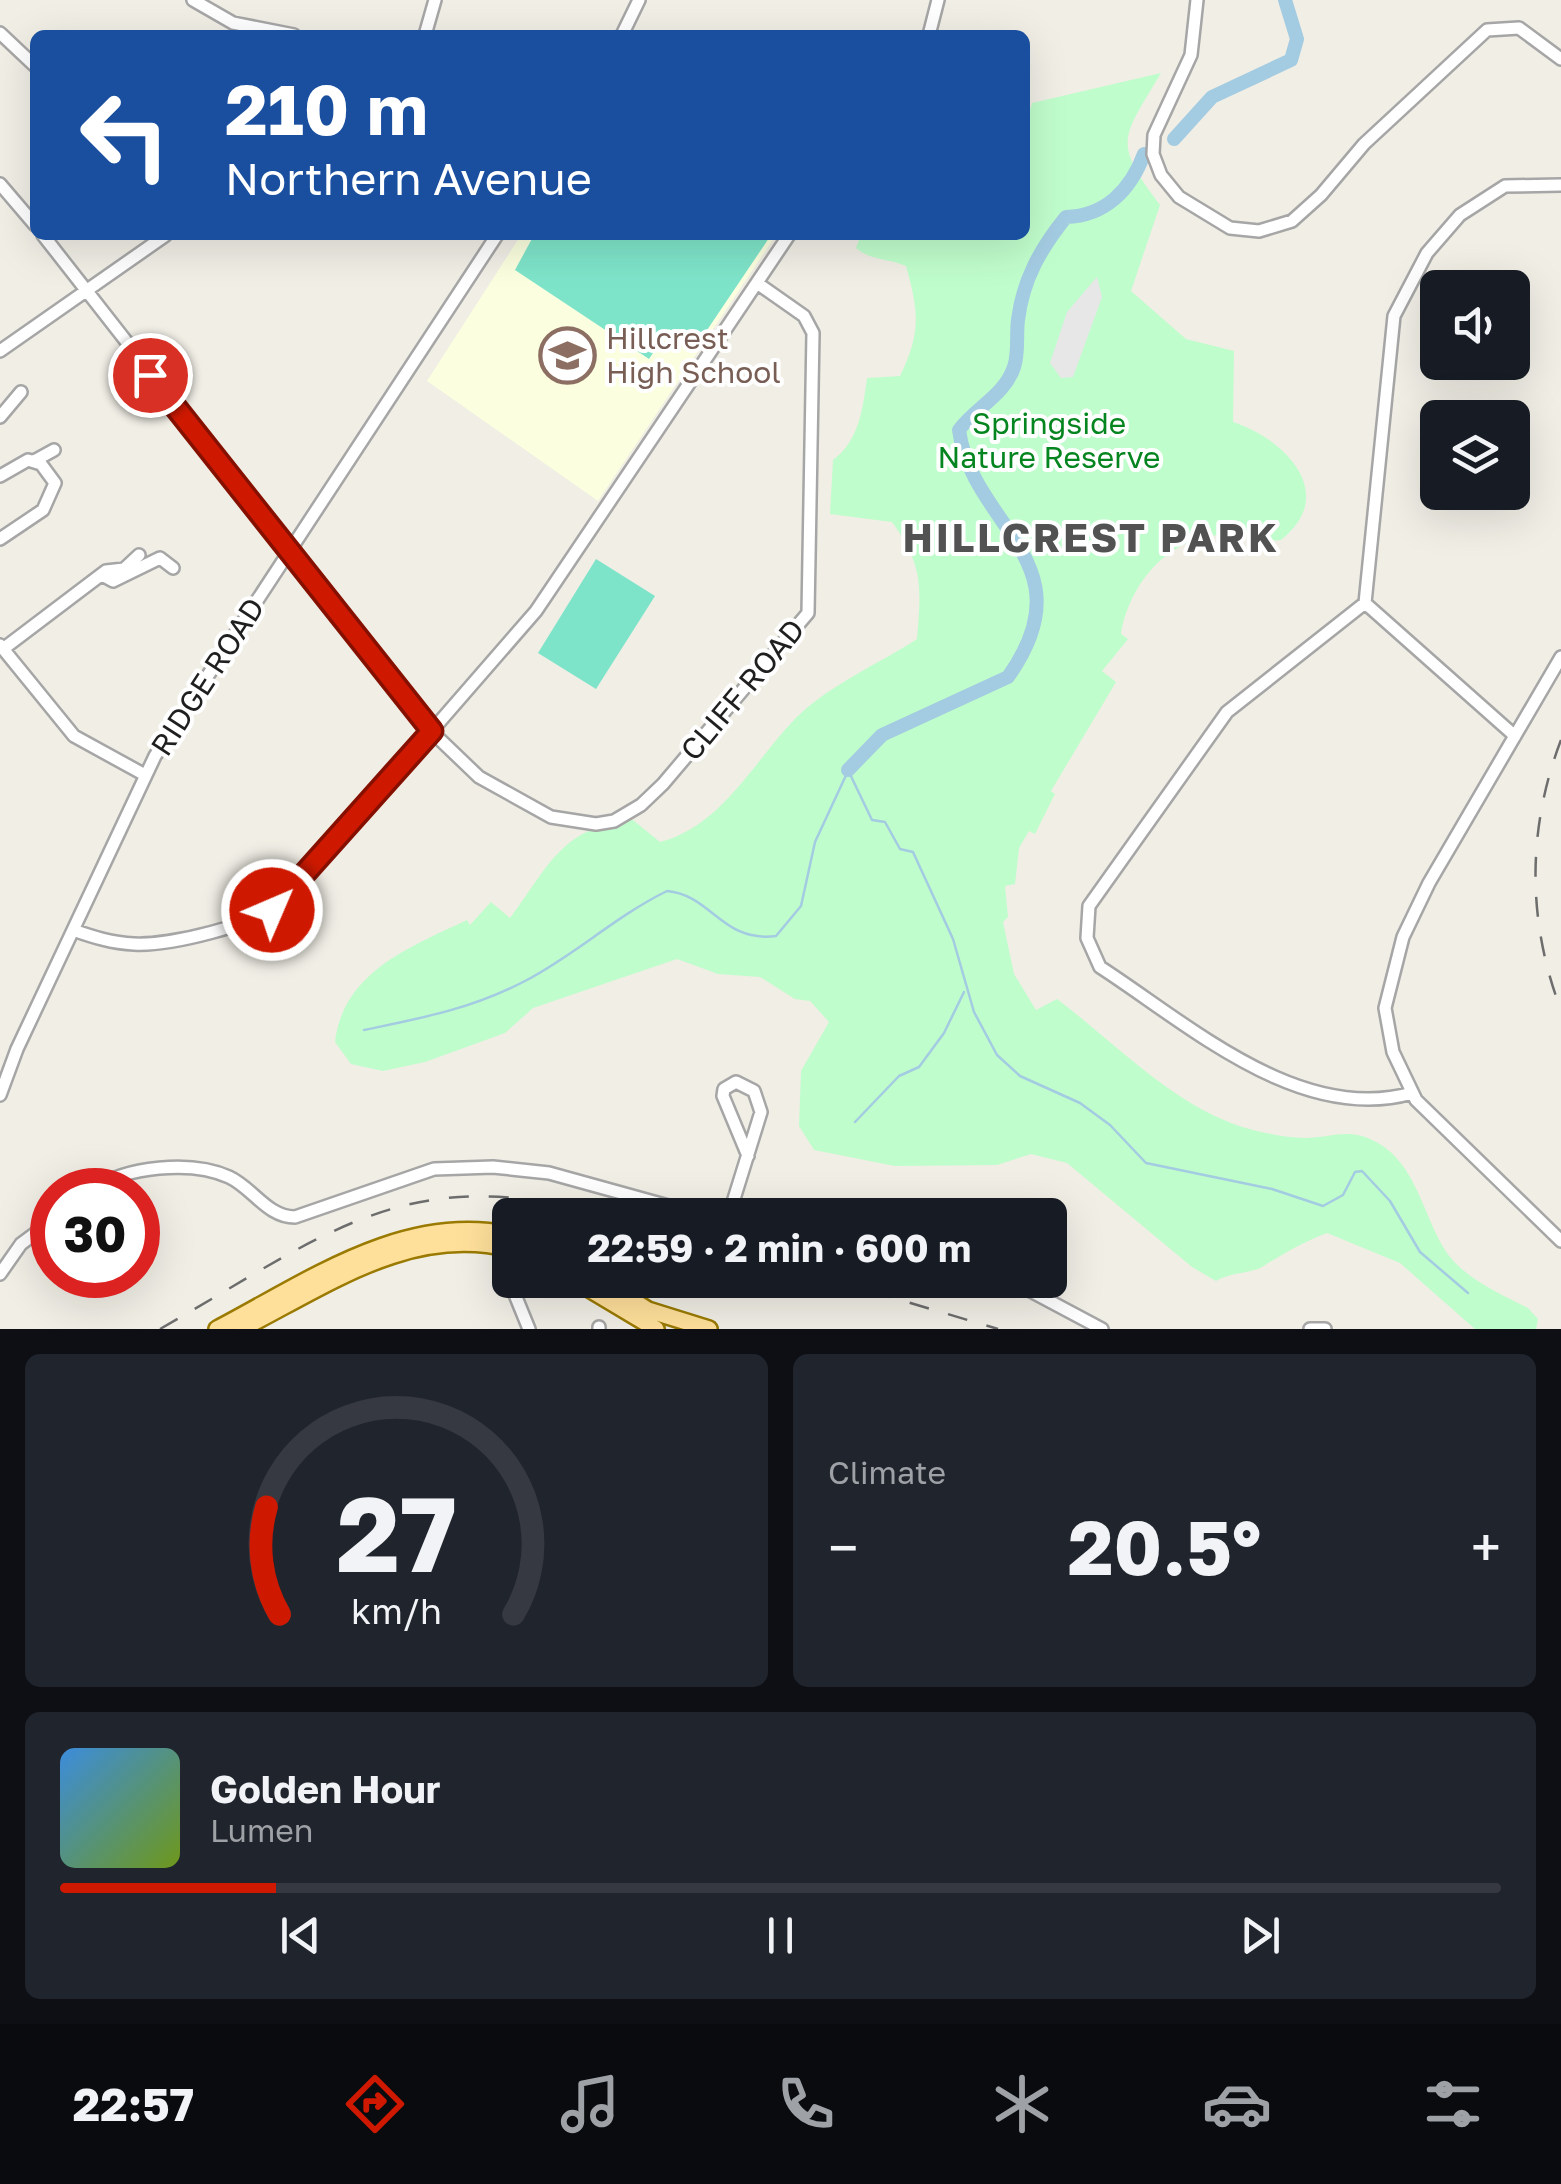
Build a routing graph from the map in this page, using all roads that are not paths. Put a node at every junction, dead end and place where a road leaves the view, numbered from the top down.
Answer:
1 (193, 0) edge
2 (435, 0) edge
3 (639, 0) edge
4 (938, 0) edge
5 (1197, 0) edge
6 (269, 30) edge
7 (426, 30) edge
8 (624, 30) edge
9 (930, 30) edge
10 (0, 33) edge
11 (1561, 59) edge
12 (30, 61) edge
13 (0, 184) edge
14 (1561, 185) edge
15 (30, 219) edge
16 (47, 240) edge
17 (159, 240) edge
18 (494, 240) edge
19 (786, 240) edge
20 (758, 283) junction
21 (85, 291) junction
22 (0, 351) edge
23 (21, 392) dead end
24 (0, 417) edge
25 (54, 450) dead end
26 (34, 461) junction
27 (0, 476) edge
28 (0, 539) edge
29 (290, 552) junction
30 (139, 556) dead end
31 (173, 568) dead end
32 (102, 574) junction
33 (1365, 603) junction
34 (2, 647) edge
35 (1561, 657) edge
36 (432, 731) junction
37 (1515, 736) junction
38 (145, 775) junction
39 (73, 930) junction
40 (1412, 1093) junction
41 (0, 1096) edge
42 (748, 1156) junction
43 (160, 1171) edge
44 (638, 1198) edge
45 (735, 1198) edge
46 (492, 1233) edge
47 (30, 1237) edge
48 (1561, 1241) edge
49 (492, 1247) edge
50 (0, 1274) edge
51 (517, 1298) edge
52 (604, 1298) edge
53 (629, 1298) edge
54 (1044, 1298) edge
55 (217, 1329) edge
56 (241, 1329) edge
57 (529, 1329) edge
58 (656, 1329) edge
59 (709, 1329) edge
60 (1102, 1329) edge
61 (1310, 1329) edge
62 (1325, 1329) edge

1 - 6 street
2 - 7 street
3 - 8 street
4 - 9 street
5 - 11 street
10 - 12 street
13 - 15 street
14 - 33 street
16 - 21 street, CLIFF ROAD
17 - 21 street
18 - 29 street, RIDGE ROAD
19 - 20 street
20 - 36 street
20 - 36 street, CLIFF ROAD
21 - 22 street
21 - 29 street, CLIFF ROAD
23 - 24 street
25 - 26 street
26 - 27 street
26 - 28 street
29 - 36 street, CLIFF ROAD
29 - 38 street, RIDGE ROAD
30 - 32 street
31 - 32 street
32 - 34 street
33 - 37 street
33 - 40 street
34 - 38 street
35 - 37 street
36 - 39 street
37 - 40 street
38 - 39 street, RIDGE ROAD
39 - 41 street, RIDGE ROAD
40 - 48 street
42 - 42 street
42 - 45 street
43 - 44 street
46 - 55 main road
47 - 50 street
49 - 56 main road
51 - 57 street
52 - 58 main road
53 - 59 main road
54 - 60 street
61 - 62 street

